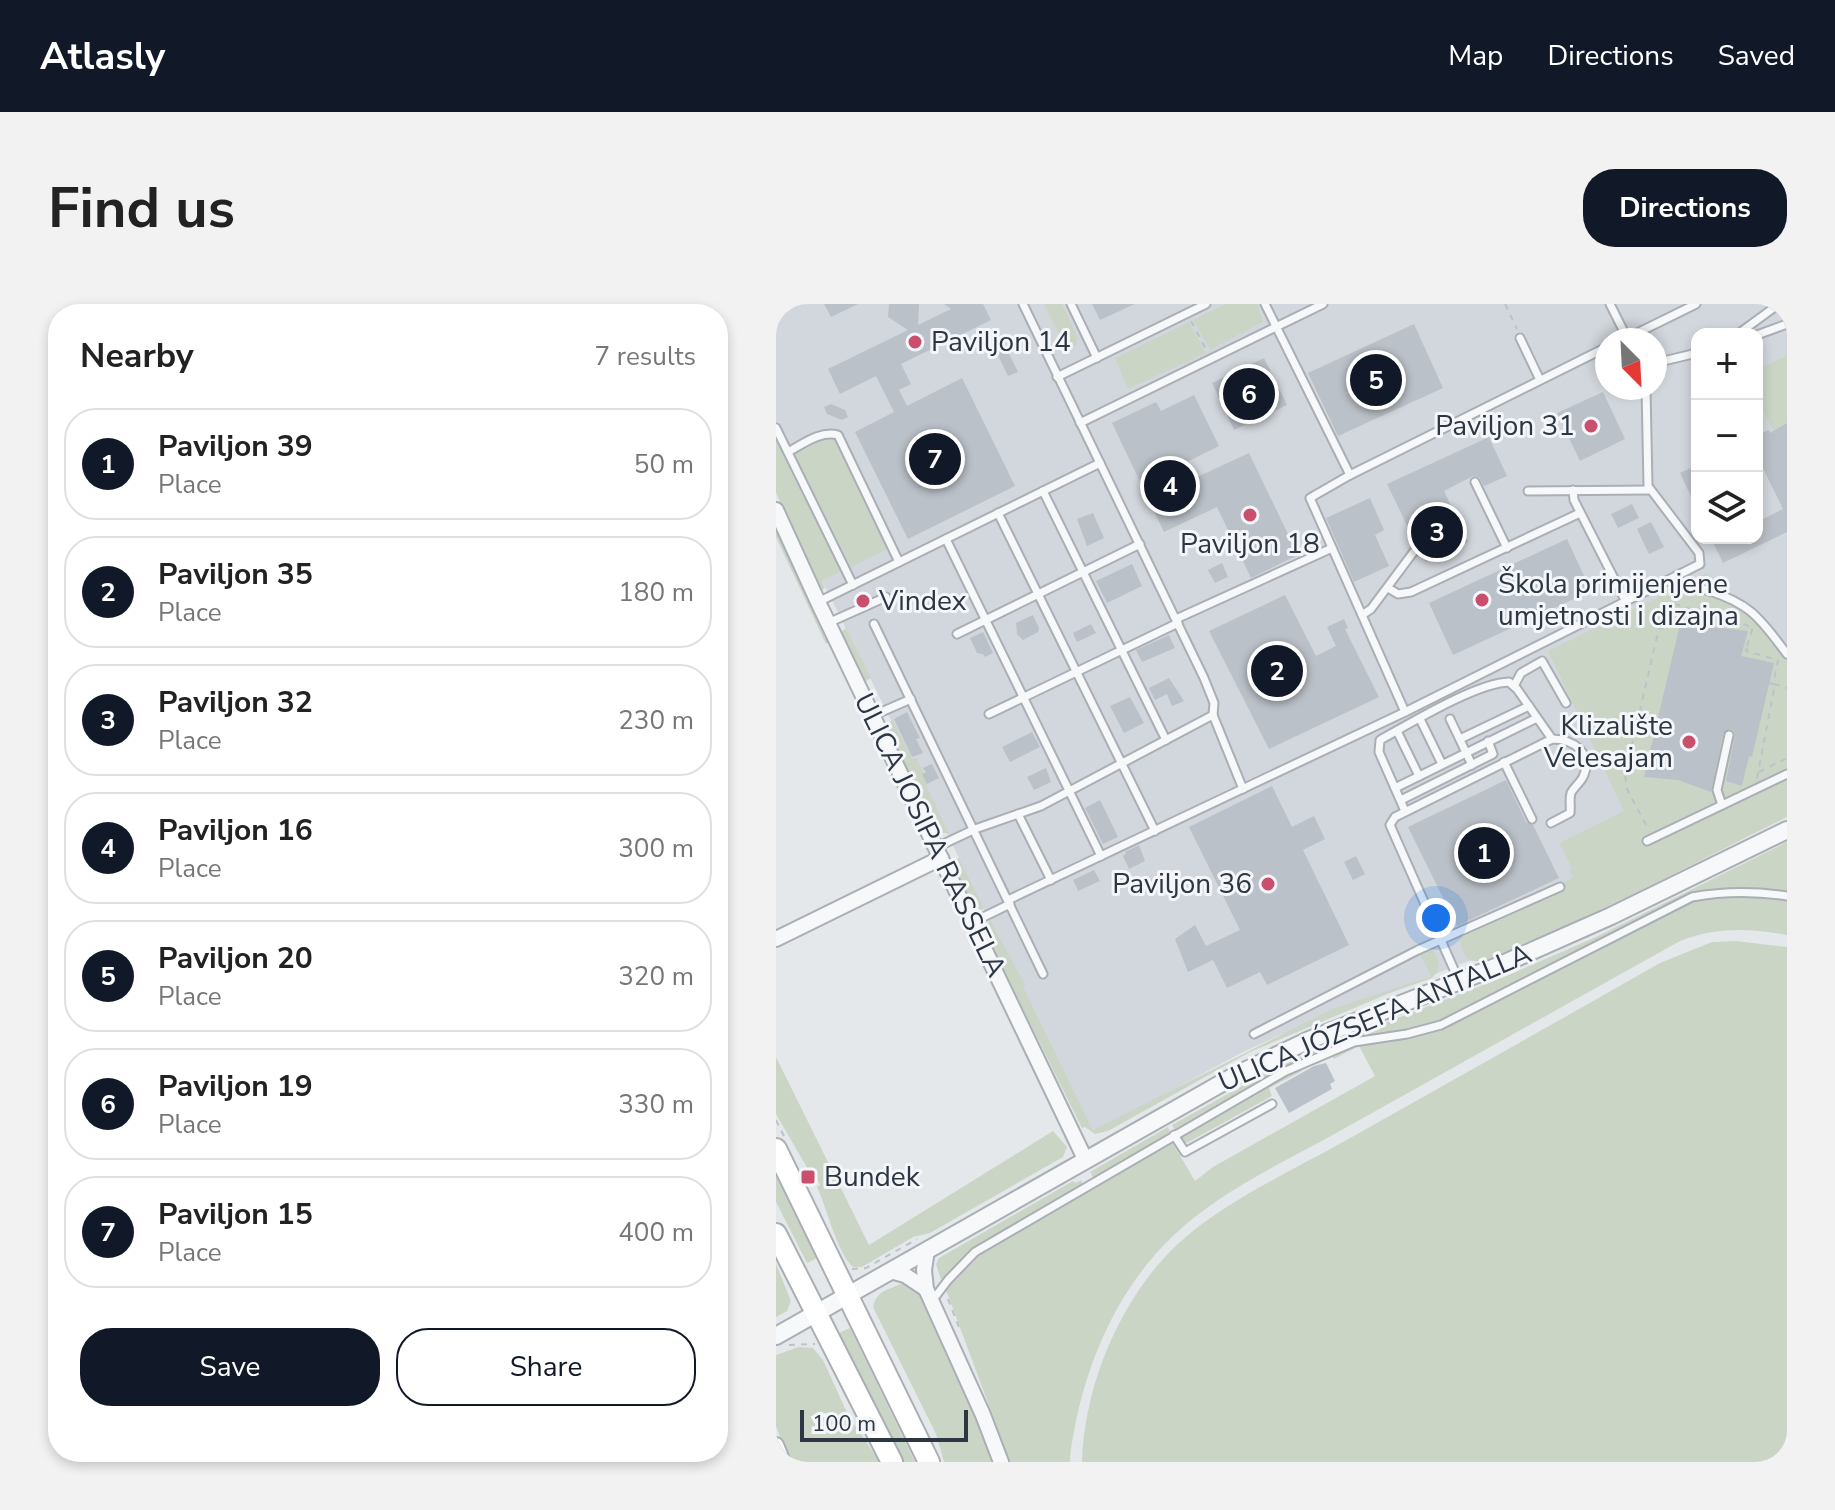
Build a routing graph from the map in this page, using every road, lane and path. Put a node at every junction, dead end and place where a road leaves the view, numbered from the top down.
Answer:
1 (1023, 304) edge
2 (1071, 304) edge
3 (1206, 304) edge
4 (1265, 304) edge
5 (1323, 304) edge
6 (1505, 304) edge
7 (1610, 304) edge
8 (1696, 304) edge
9 (1779, 304) edge
10 (1187, 313) junction
11 (1787, 324) edge
12 (1277, 327) junction
13 (1621, 328) edge
14 (1648, 328) edge
15 (1746, 328) edge
16 (1763, 333) edge
17 (1520, 338) joint
18 (1595, 353) edge
19 (1691, 354) edge
20 (1097, 358) junction
21 (1212, 359) junction
22 (1667, 360) edge
23 (1057, 377) junction
24 (1540, 380) junction
25 (1646, 400) edge
26 (1080, 423) junction
27 (776, 428) edge
28 (788, 452) junction
29 (1100, 463) junction
30 (1350, 475) junction
31 (1475, 482) dead end
32 (1573, 490) junction
33 (1649, 490) junction
34 (1043, 491) junction
35 (1528, 491) dead end
36 (776, 510) edge
37 (998, 513) junction
38 (1580, 513) junction
39 (946, 539) junction
40 (1140, 544) junction
41 (1332, 548) junction
42 (1507, 548) junction
43 (1415, 550) dead end
44 (899, 562) junction
45 (1083, 572) junction
46 (1668, 581) junction
47 (853, 585) junction
48 (1388, 588) junction
49 (1038, 594) junction
50 (886, 597) dead end
51 (818, 602) junction
52 (1626, 602) junction
53 (1362, 615) junction
54 (987, 619) junction
55 (1177, 621) junction
56 (828, 623) junction
57 (874, 624) dead end
58 (957, 634) dead end
59 (1121, 650) junction
60 (1787, 654) edge
61 (1077, 672) junction
62 (1772, 684) junction
63 (1514, 686) junction
64 (1787, 688) edge
65 (1026, 698) junction
66 (911, 699) junction
67 (1566, 703) dead end
68 (1529, 706) junction
69 (1405, 712) junction
70 (989, 714) dead end
71 (1213, 715) junction
72 (872, 716) junction
73 (1537, 718) junction
74 (1420, 719) junction
75 (1450, 719) dead end
76 (1397, 731) junction
77 (1729, 735) dead end
78 (1460, 739) junction
79 (1552, 739) junction
80 (1166, 740) junction
81 (1488, 741) junction
82 (1466, 752) junction
83 (1787, 758) edge
84 (1504, 762) junction
85 (1122, 763) junction
86 (1442, 764) junction
87 (1472, 765) junction
88 (1432, 769) junction
89 (1758, 772) junction
90 (1787, 774) edge
91 (1419, 776) junction
92 (1438, 782) junction
93 (1756, 783) dead end
94 (1395, 788) junction
95 (1243, 789) junction
96 (1068, 792) junction
97 (1443, 792) junction
98 (1401, 800) junction
99 (1722, 805) junction
100 (1405, 811) junction
101 (1018, 814) junction
102 (1532, 819) dead end
103 (1551, 823) dead end
104 (1646, 825) dead end
105 (975, 829) junction
106 (1787, 830) edge
107 (1155, 831) junction
108 (1647, 841) dead end
109 (939, 853) junction
110 (1101, 856) junction
111 (1051, 880) junction
112 (1560, 887) dead end
113 (1787, 896) edge
114 (1009, 902) junction
115 (973, 922) junction
116 (776, 939) edge
117 (1440, 941) junction
118 (1043, 974) dead end
119 (1459, 981) junction
120 (1254, 1034) dead end
121 (1272, 1104) dead end
122 (1174, 1135) junction
123 (776, 1149) edge
124 (1085, 1159) junction
125 (776, 1234) edge
126 (905, 1245) dead end
127 (927, 1250) junction
128 (849, 1268) dead end
129 (890, 1271) junction
130 (929, 1295) junction
131 (849, 1296) junction
132 (817, 1315) junction
133 (780, 1341) edge
134 (813, 1345) dead end
135 (776, 1445) edge
136 (783, 1462) edge
137 (892, 1462) edge
138 (929, 1462) edge
139 (1001, 1462) edge

1 - 23 lane
2 - 20 lane
3 - 10 lane
4 - 12 lane
5 - 12 lane
6 - 17 path
7 - 13 lane
8 - 14 lane
9 - 15 lane
10 - 20 lane
10 - 21 path
11 - 16 lane
12 - 21 lane
12 - 30 lane
17 - 24 lane
18 - 24 lane
19 - 22 lane
20 - 23 lane
21 - 26 lane
23 - 26 lane
24 - 30 lane
25 - 33 lane
26 - 29 lane
27 - 28 lane
28 - 44 lane
28 - 47 lane
29 - 34 lane
29 - 40 lane
30 - 41 lane
31 - 42 lane
32 - 33 lane
32 - 35 lane
32 - 38 lane
33 - 46 lane
34 - 37 lane
34 - 45 lane
36 - 51 street, ULICA JOSIPA RASSELA
37 - 39 lane
37 - 49 lane
38 - 42 lane
38 - 52 lane
39 - 44 lane
39 - 54 lane
40 - 45 lane
40 - 55 lane
41 - 53 lane
41 - 55 lane
42 - 48 lane
43 - 48 lane
44 - 47 lane
45 - 49 lane
45 - 59 lane
46 - 52 lane
46 - 60 lane
47 - 51 lane
48 - 53 lane
49 - 54 lane
49 - 61 lane
50 - 56 lane
51 - 56 street, ULICA JOSIPA RASSELA
52 - 69 lane
53 - 69 lane
54 - 58 lane
54 - 65 lane
55 - 59 lane
55 - 71 lane
56 - 72 street, ULICA JOSIPA RASSELA
57 - 66 lane
59 - 61 lane
59 - 80 lane
61 - 65 lane
61 - 85 lane
62 - 64 path
62 - 89 path
62 - 104 path
63 - 67 lane
63 - 68 lane
63 - 74 lane
65 - 70 lane
65 - 96 lane
66 - 72 lane
66 - 105 lane
68 - 73 lane
68 - 78 lane
69 - 95 lane
71 - 80 lane
71 - 95 lane
72 - 109 street, ULICA JOSIPA RASSELA
73 - 79 lane
73 - 81 lane
74 - 76 lane
74 - 86 lane
75 - 78 lane
76 - 91 lane
76 - 94 lane
77 - 99 lane
78 - 82 lane
79 - 84 lane
79 - 103 lane
80 - 85 lane
81 - 82 lane
81 - 87 lane
82 - 86 lane
82 - 87 lane
83 - 89 path
84 - 97 lane
84 - 102 lane
85 - 96 lane
85 - 107 lane
86 - 88 lane
87 - 92 lane
88 - 91 lane
88 - 92 lane
89 - 93 path
90 - 99 lane
91 - 94 lane
92 - 97 lane
92 - 98 lane
94 - 98 lane
95 - 107 lane
96 - 101 lane
96 - 110 lane
97 - 100 lane
98 - 100 lane
99 - 108 lane
100 - 117 lane
101 - 105 lane
101 - 111 lane
105 - 109 lane
105 - 114 lane
106 - 119 street, ULICA JÓZSEFA ANTALLA
107 - 110 lane
109 - 115 street, ULICA JOSIPA RASSELA
109 - 116 street
110 - 111 lane
111 - 114 lane
112 - 117 lane
113 - 122 lane
114 - 115 lane
114 - 118 lane
115 - 124 street, ULICA JOSIPA RASSELA
117 - 119 lane
117 - 120 lane
119 - 124 street, ULICA JÓZSEFA ANTALLA
121 - 122 lane
122 - 130 lane
123 - 131 main road
124 - 127 street, ULICA JÓZSEFA ANTALLA
125 - 132 main road
126 - 128 path
127 - 129 street, ULICA JÓZSEFA ANTALLA
127 - 130 street
129 - 130 street
129 - 131 street, ULICA JÓZSEFA ANTALLA
130 - 139 street
131 - 132 street, ULICA JÓZSEFA ANTALLA
131 - 138 main road
132 - 133 street, ULICA JÓZSEFA ANTALLA
132 - 137 main road
133 - 134 path
135 - 136 street

